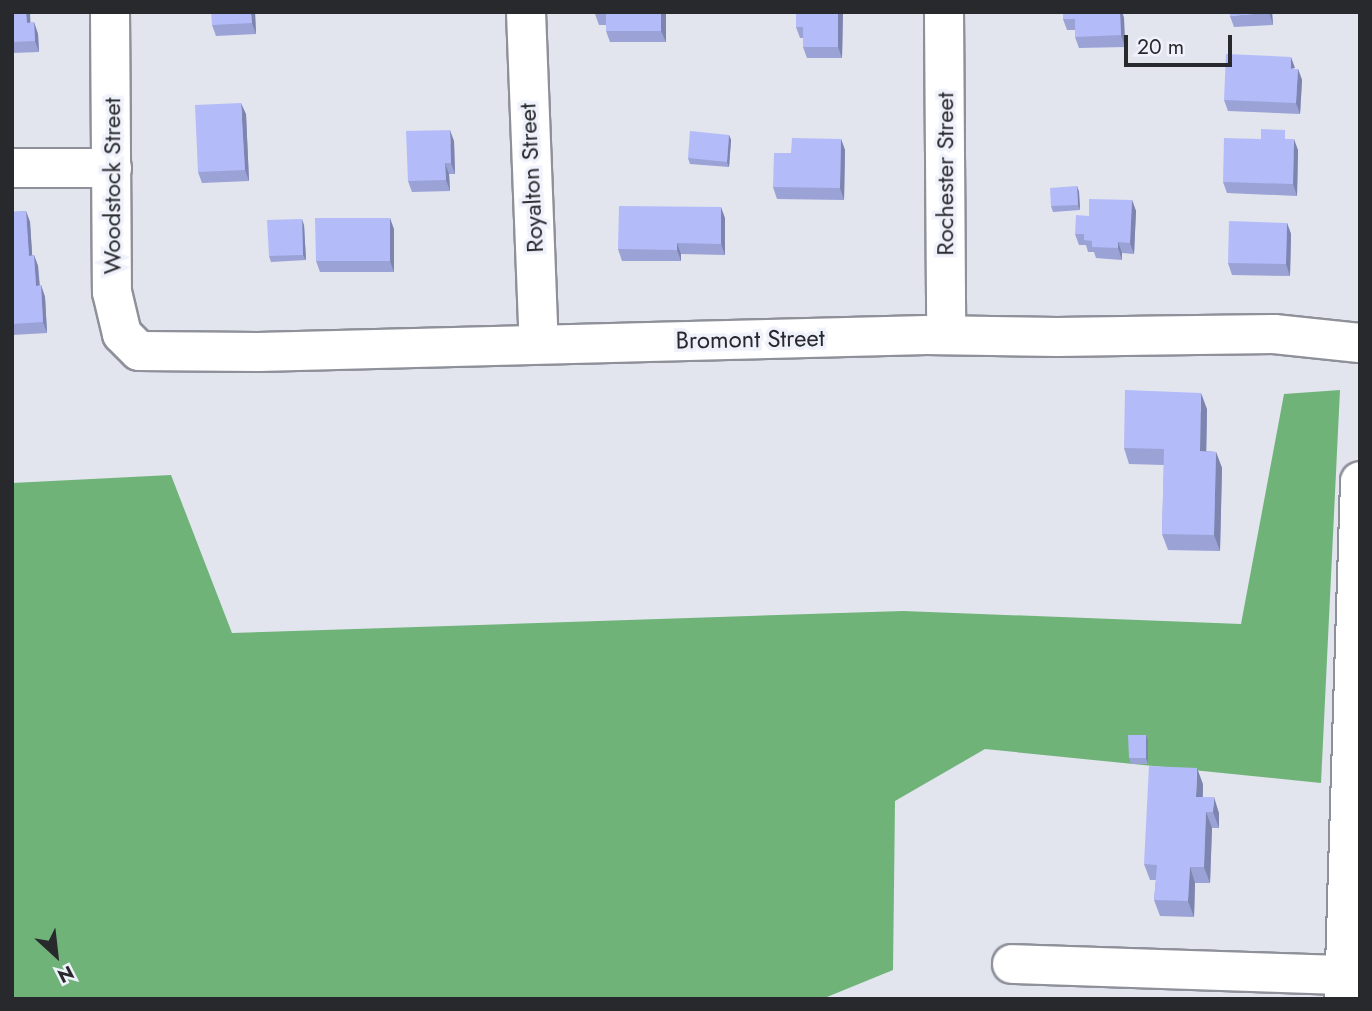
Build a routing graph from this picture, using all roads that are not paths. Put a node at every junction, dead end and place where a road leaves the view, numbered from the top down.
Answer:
1 (110, 12) edge
2 (526, 12) edge
3 (944, 12) edge
4 (12, 168) edge
5 (112, 168) junction
6 (946, 335) junction
7 (1360, 343) edge
8 (539, 344) junction
9 (139, 351) joint
10 (1360, 481) edge
11 (1012, 964) dead end
12 (1344, 987) edge

1 - 5 street, Woodstock Street
2 - 8 street, Royalton Street
3 - 6 street, Rochester Street
4 - 5 street
5 - 9 street, Woodstock Street
6 - 7 street, Bromont Street
6 - 8 street, Bromont Street
8 - 9 street, Bromont Street
10 - 12 street
11 - 12 street

